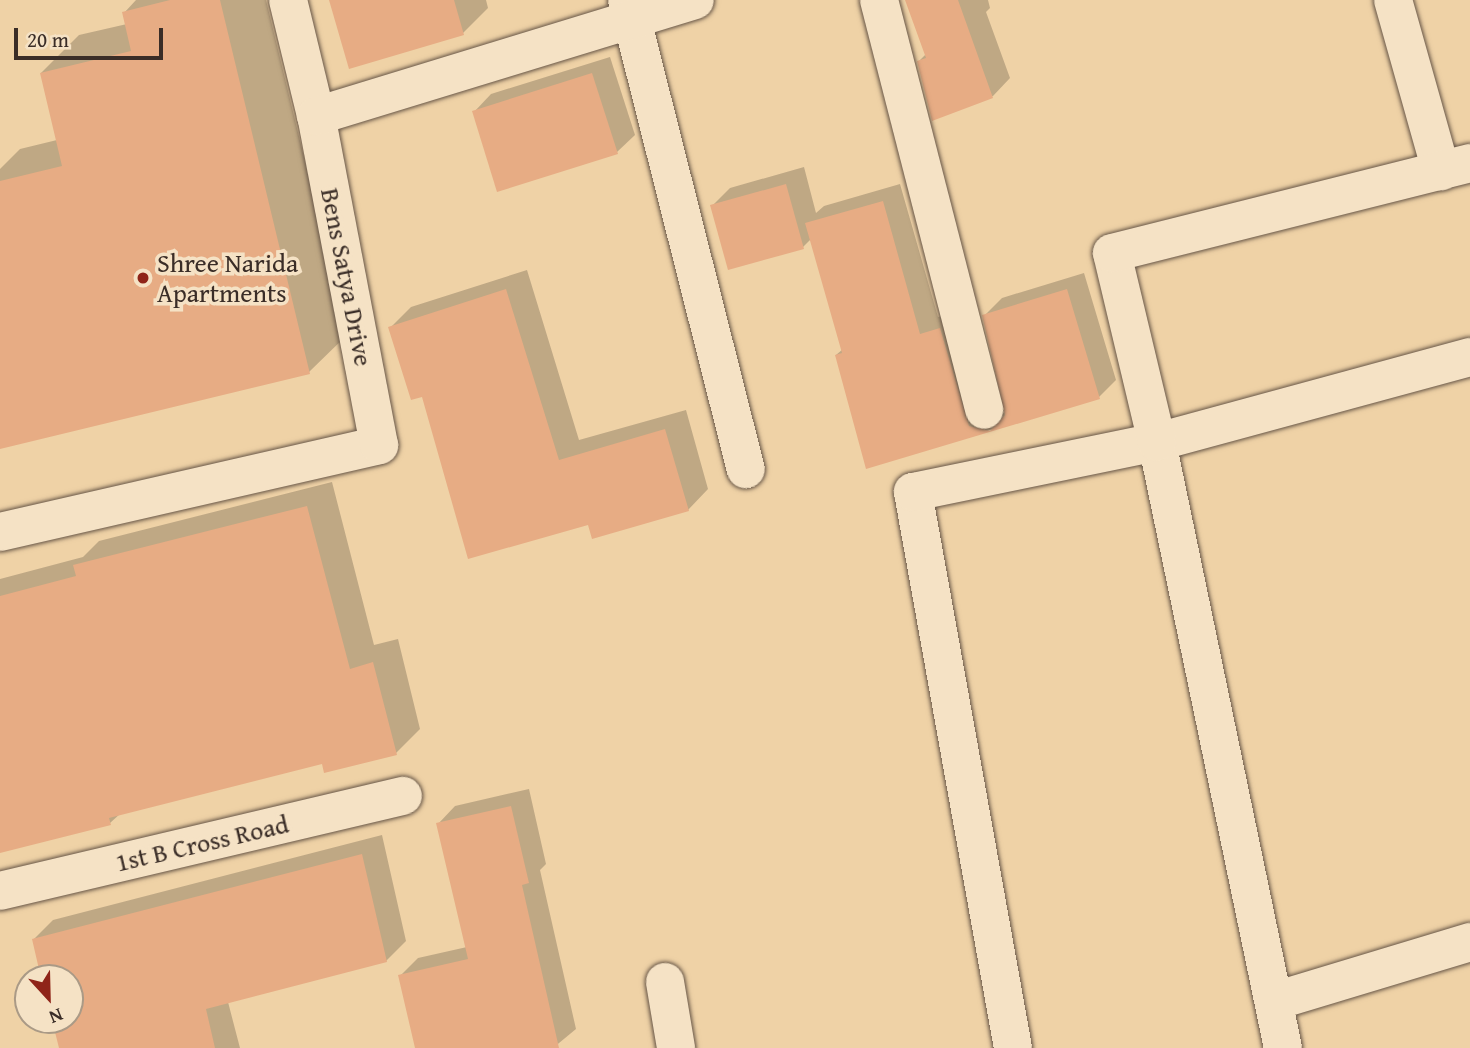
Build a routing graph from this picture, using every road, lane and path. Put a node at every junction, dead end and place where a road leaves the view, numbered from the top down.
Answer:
1 (288, 0) edge
2 (695, 0) edge
3 (879, 0) edge
4 (1393, 0) edge
5 (629, 10) edge
6 (316, 116) junction
7 (1456, 167) edge
8 (1470, 357) edge
9 (984, 411) dead end
10 (1157, 442) junction
11 (746, 469) dead end
12 (0, 532) edge
13 (403, 796) dead end
14 (0, 891) edge
15 (1470, 942) edge
16 (664, 982) dead end
17 (1275, 1001) junction
18 (676, 1048) edge
19 (1013, 1048) edge
20 (1283, 1048) edge

1 - 6 street
2 - 5 street
3 - 9 street
4 - 7 street
5 - 6 street
5 - 11 street
6 - 12 street, Bens Satya Drive
7 - 10 street
8 - 10 street
10 - 17 street
10 - 19 street
13 - 14 street, 1st B Cross Road
15 - 17 street
16 - 18 street
17 - 20 street

